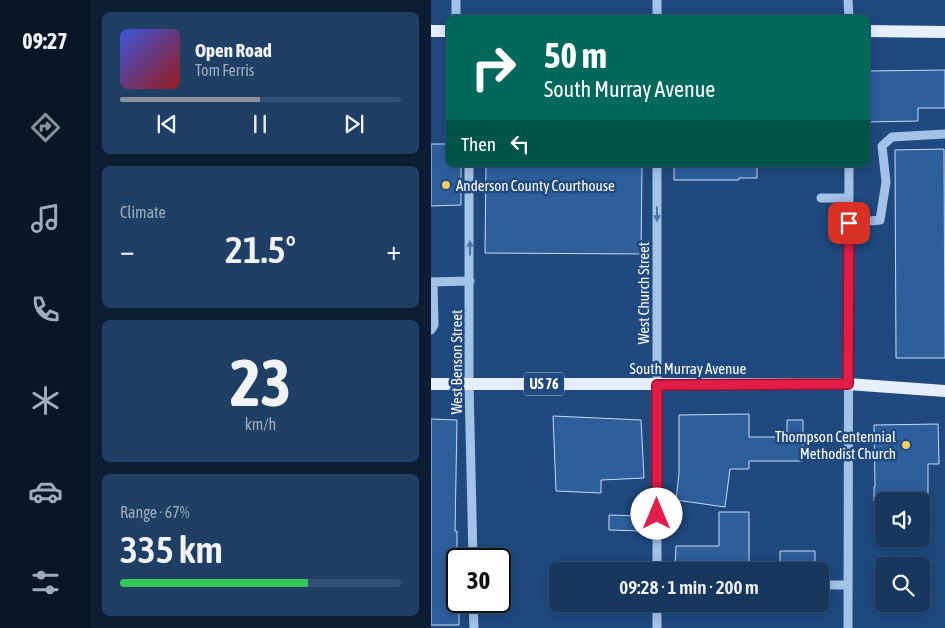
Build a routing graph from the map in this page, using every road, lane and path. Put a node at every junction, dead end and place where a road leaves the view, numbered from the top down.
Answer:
1 (456, 0) edge
2 (657, 0) edge
3 (848, 0) edge
4 (456, 15) edge
5 (657, 15) edge
6 (849, 15) edge
7 (431, 31) edge
8 (446, 31) edge
9 (870, 32) edge
10 (945, 32) edge
11 (945, 134) edge
12 (469, 167) edge
13 (657, 167) edge
14 (849, 167) edge
15 (821, 198) dead end
16 (849, 198) junction
17 (849, 223) junction
18 (470, 281) junction
19 (432, 282) edge
20 (431, 330) edge
21 (431, 384) edge
22 (469, 384) junction
23 (848, 384) junction
24 (657, 385) junction
25 (945, 391) edge
26 (473, 548) edge
27 (657, 562) edge
28 (829, 585) edge
29 (848, 585) junction
30 (657, 612) edge
31 (473, 613) edge
32 (474, 628) edge
33 (657, 628) edge
34 (848, 628) edge

1 - 4 street
2 - 5 street
3 - 6 street
7 - 8 main road
9 - 10 main road
11 - 17 street
18 -> 12 street, West Benson Street
13 -> 24 street, West Church Street
14 - 16 street
15 - 16 street
16 - 17 street
17 - 23 street
18 - 19 street
18 - 22 street, West Benson Street
19 - 20 street
21 - 22 main road, South Murray Avenue / US 76
22 - 24 main road, South Murray Avenue / US 76
22 - 26 street, West Benson Street
23 - 24 main road, South Murray Avenue / US 76
23 - 25 main road, South Murray Avenue / US 76
23 - 29 street
24 - 27 street, West Church Street
28 - 29 street
29 - 34 street
30 - 33 street
31 - 32 street

